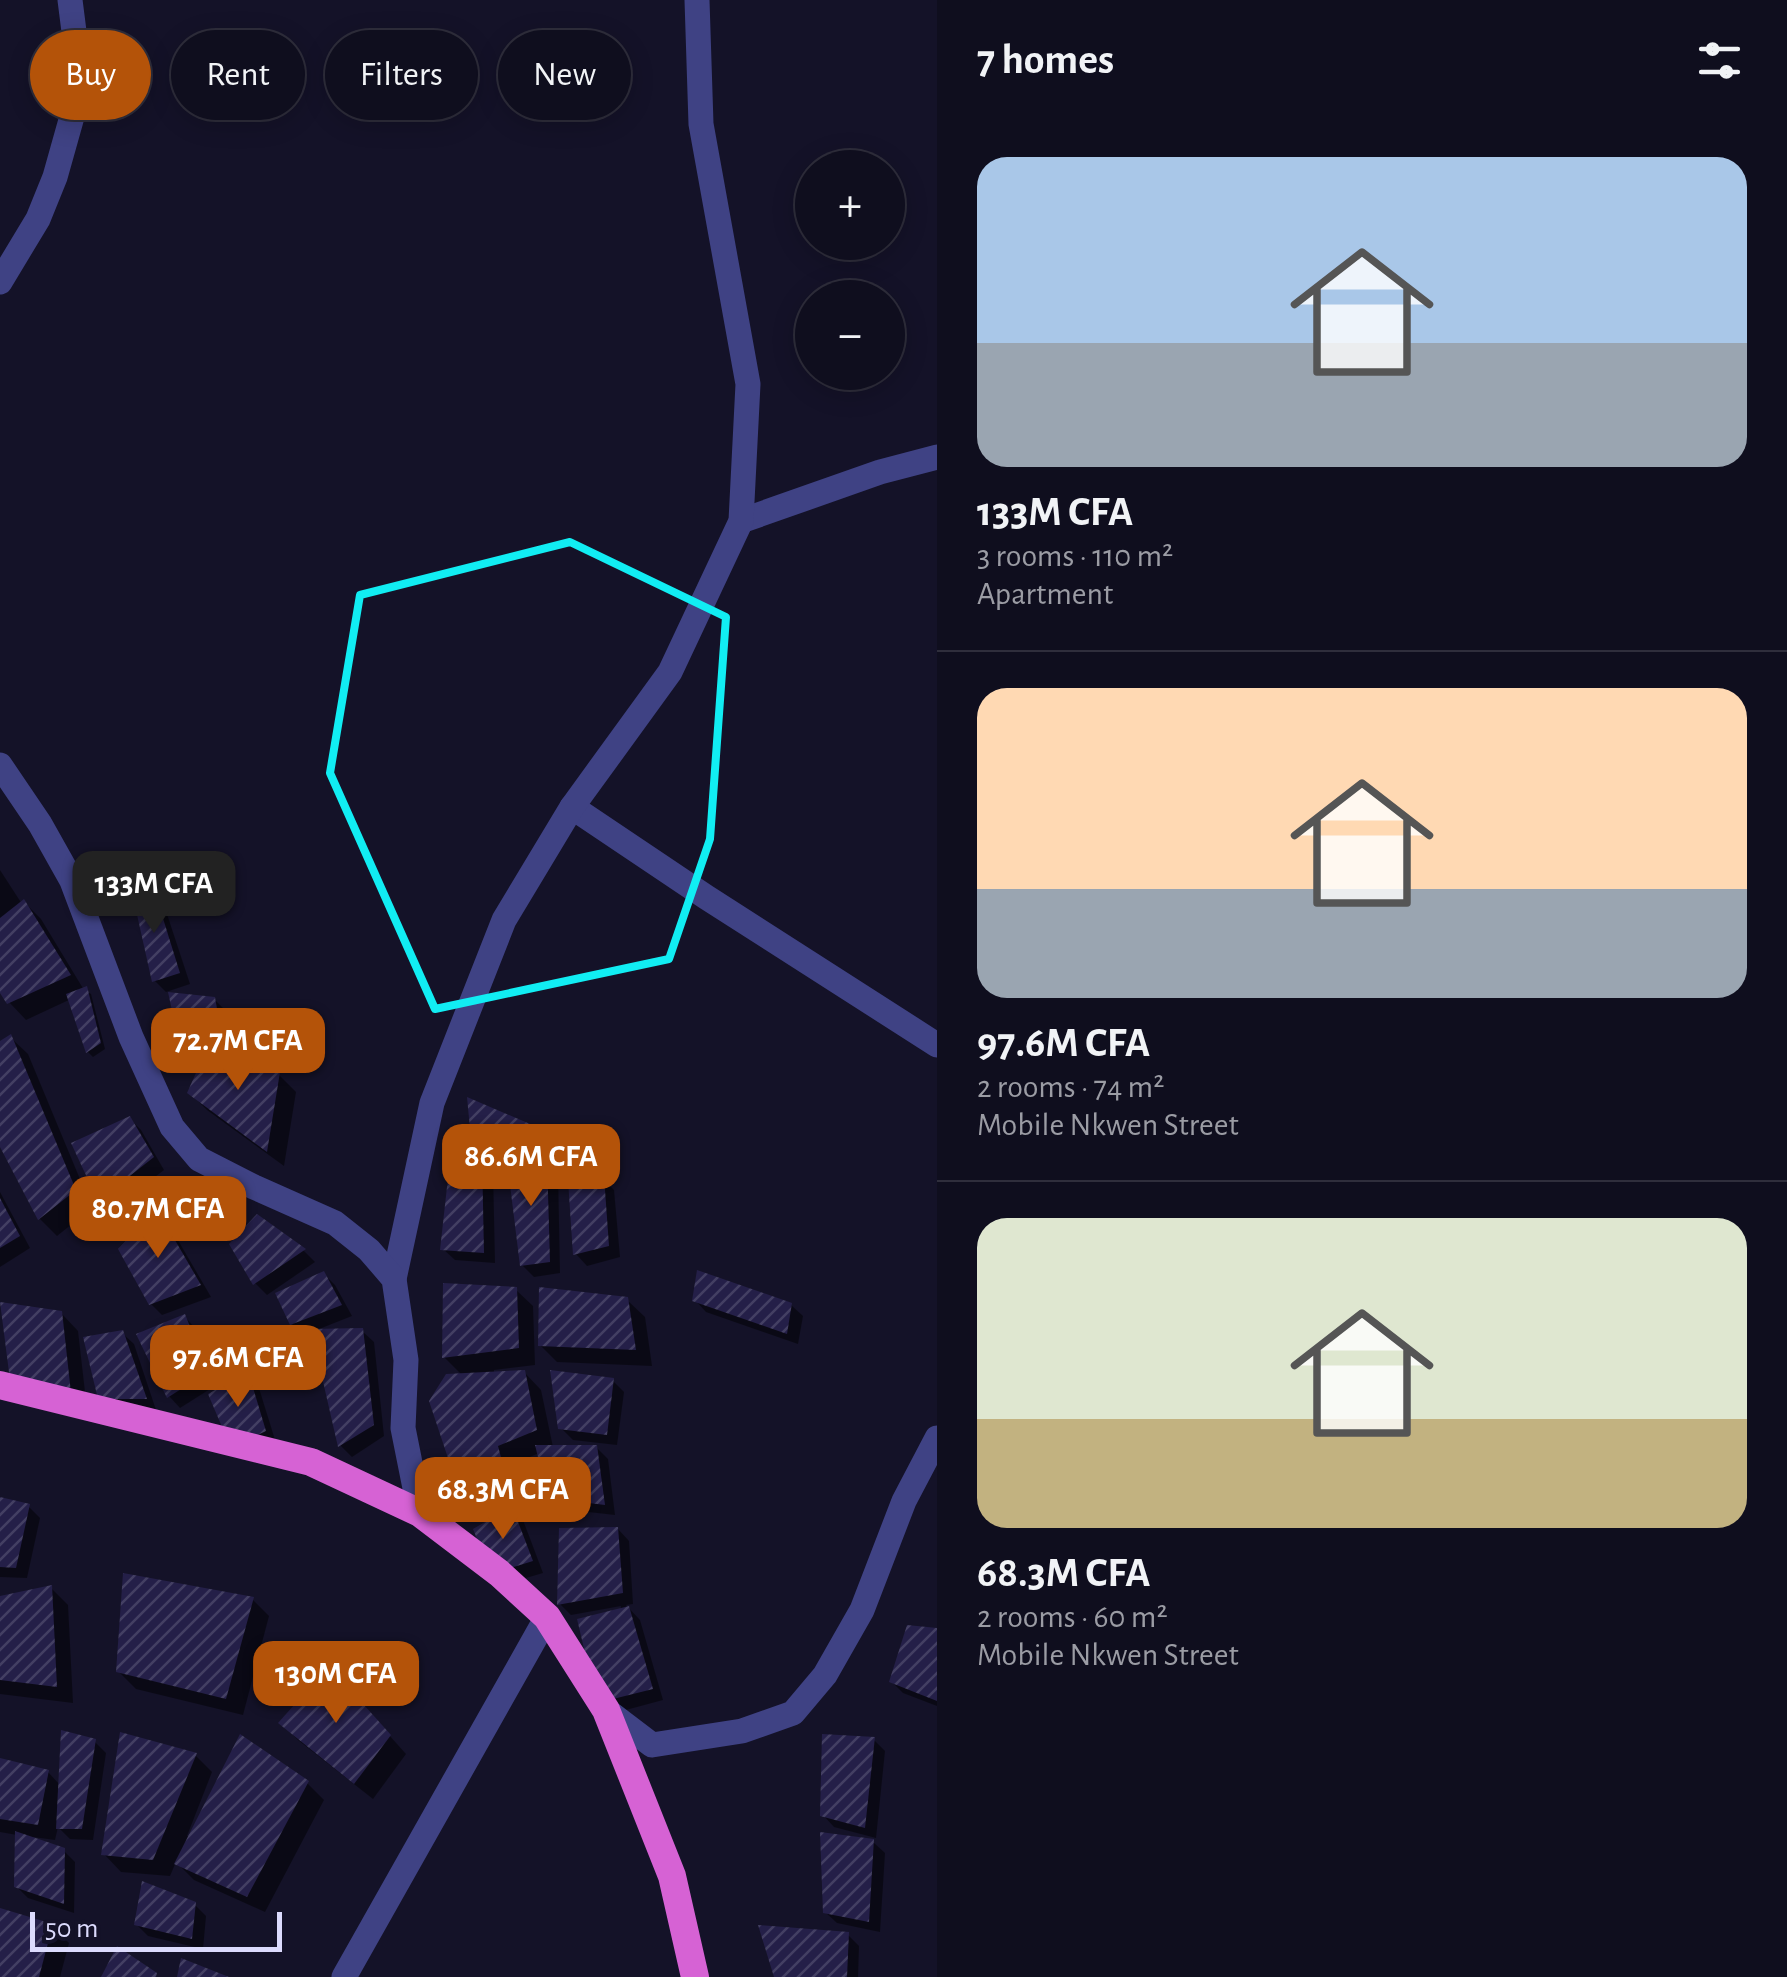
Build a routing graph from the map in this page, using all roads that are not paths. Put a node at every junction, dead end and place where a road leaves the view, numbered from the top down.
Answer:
1 (70, 0) edge
2 (697, 0) edge
3 (0, 282) edge
4 (937, 458) edge
5 (741, 521) junction
6 (0, 764) edge
7 (572, 807) junction
8 (937, 1045) edge
9 (394, 1279) junction
10 (0, 1386) edge
11 (937, 1438) edge
12 (420, 1513) junction
13 (547, 1617) junction
14 (606, 1710) junction
15 (344, 1977) edge
16 (695, 1977) edge

1 - 3 street
2 - 5 street
4 - 5 street
5 - 7 street
6 - 9 street
7 - 8 street
7 - 9 street
9 - 12 street
10 - 12 highway
11 - 14 street
12 - 13 highway
13 - 14 highway
13 - 15 street
14 - 16 highway

